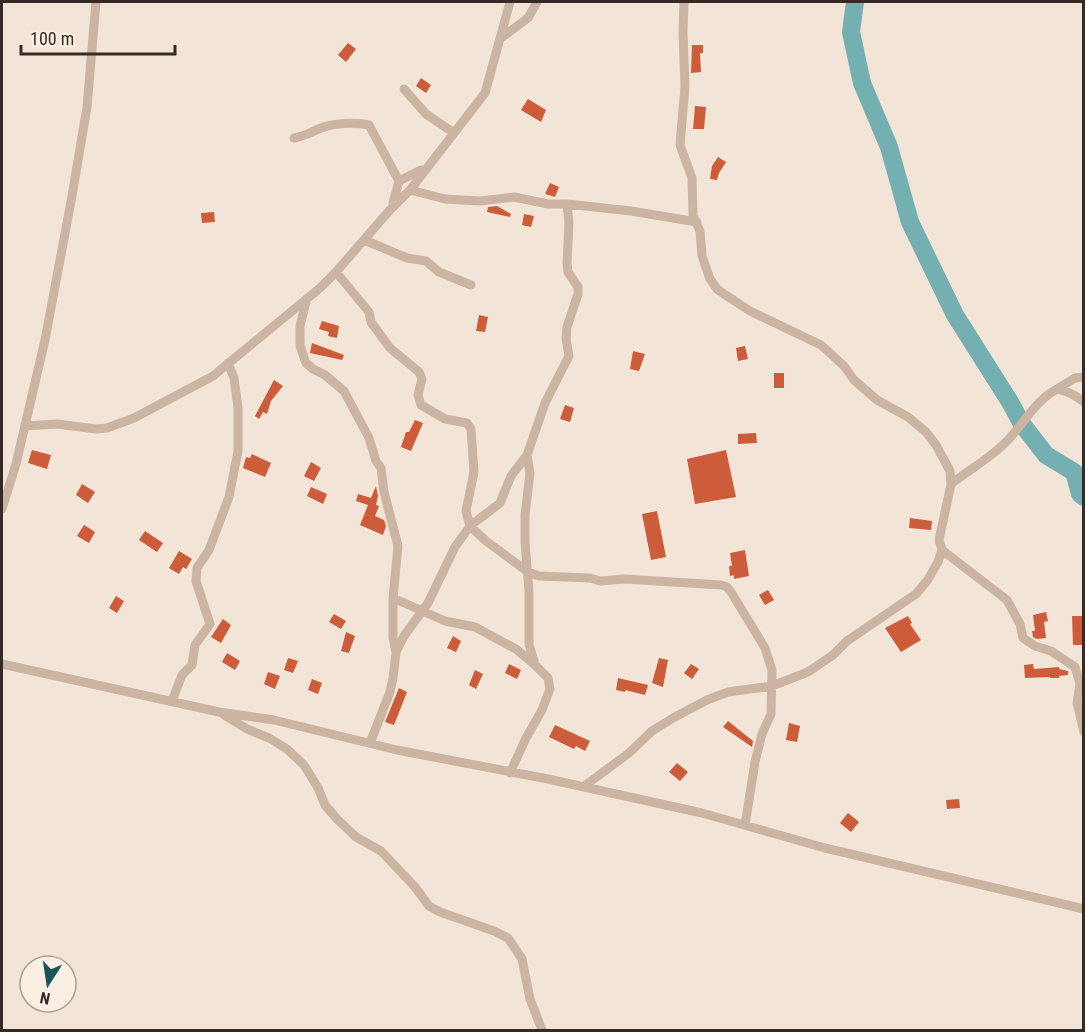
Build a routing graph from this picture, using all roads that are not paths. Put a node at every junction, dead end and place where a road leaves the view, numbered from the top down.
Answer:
1 (96, 2) edge
2 (510, 2) edge
3 (537, 2) edge
4 (684, 2) edge
5 (501, 38) junction
6 (404, 89) dead end
7 (454, 133) junction
8 (294, 138) dead end
9 (426, 168) junction
10 (399, 181) junction
11 (410, 190) junction
12 (567, 204) junction
13 (389, 211) junction
14 (697, 222) junction
15 (364, 240) junction
16 (336, 272) junction
17 (471, 285) dead end
18 (307, 298) junction
19 (228, 363) junction
20 (1083, 377) edge
21 (1057, 389) junction
22 (1083, 402) edge
23 (25, 426) junction
24 (527, 455) junction
25 (951, 484) junction
26 (2, 509) edge
27 (470, 526) junction
28 (942, 550) junction
29 (528, 572) junction
30 (393, 598) junction
31 (422, 610) junction
32 (396, 653) junction
33 (2, 664) edge
34 (536, 665) junction
35 (1079, 667) edge
36 (772, 686) junction
37 (172, 701) junction
38 (219, 712) junction
39 (1083, 732) edge
40 (370, 743) junction
41 (510, 773) junction
42 (583, 787) junction
43 (745, 825) junction
44 (1083, 908) edge
45 (542, 1030) edge

1 - 23 street
2 - 5 street
3 - 5 street
4 - 14 street
5 - 7 street
6 - 7 street
7 - 9 street
8 - 10 street
9 - 10 street
9 - 11 street
10 - 13 street
11 - 12 street
11 - 13 street
12 - 14 street
12 - 24 street
13 - 15 street
14 - 25 street
15 - 16 street
15 - 17 street
16 - 18 street
16 - 27 street
18 - 19 street
18 - 30 street
19 - 23 street
19 - 37 street
20 - 21 street
21 - 22 street
21 - 25 street
23 - 26 street
24 - 27 street
24 - 29 street
25 - 28 street
27 - 29 street
27 - 31 street
28 - 35 street
28 - 36 street
29 - 34 street
29 - 36 street
30 - 31 street
30 - 32 street
31 - 32 street
31 - 34 street
32 - 40 street
33 - 37 street
34 - 41 street
35 - 39 street
36 - 42 street
36 - 43 street
37 - 38 street
38 - 40 street
38 - 45 street
40 - 41 street
41 - 42 street
42 - 43 street
43 - 44 street

